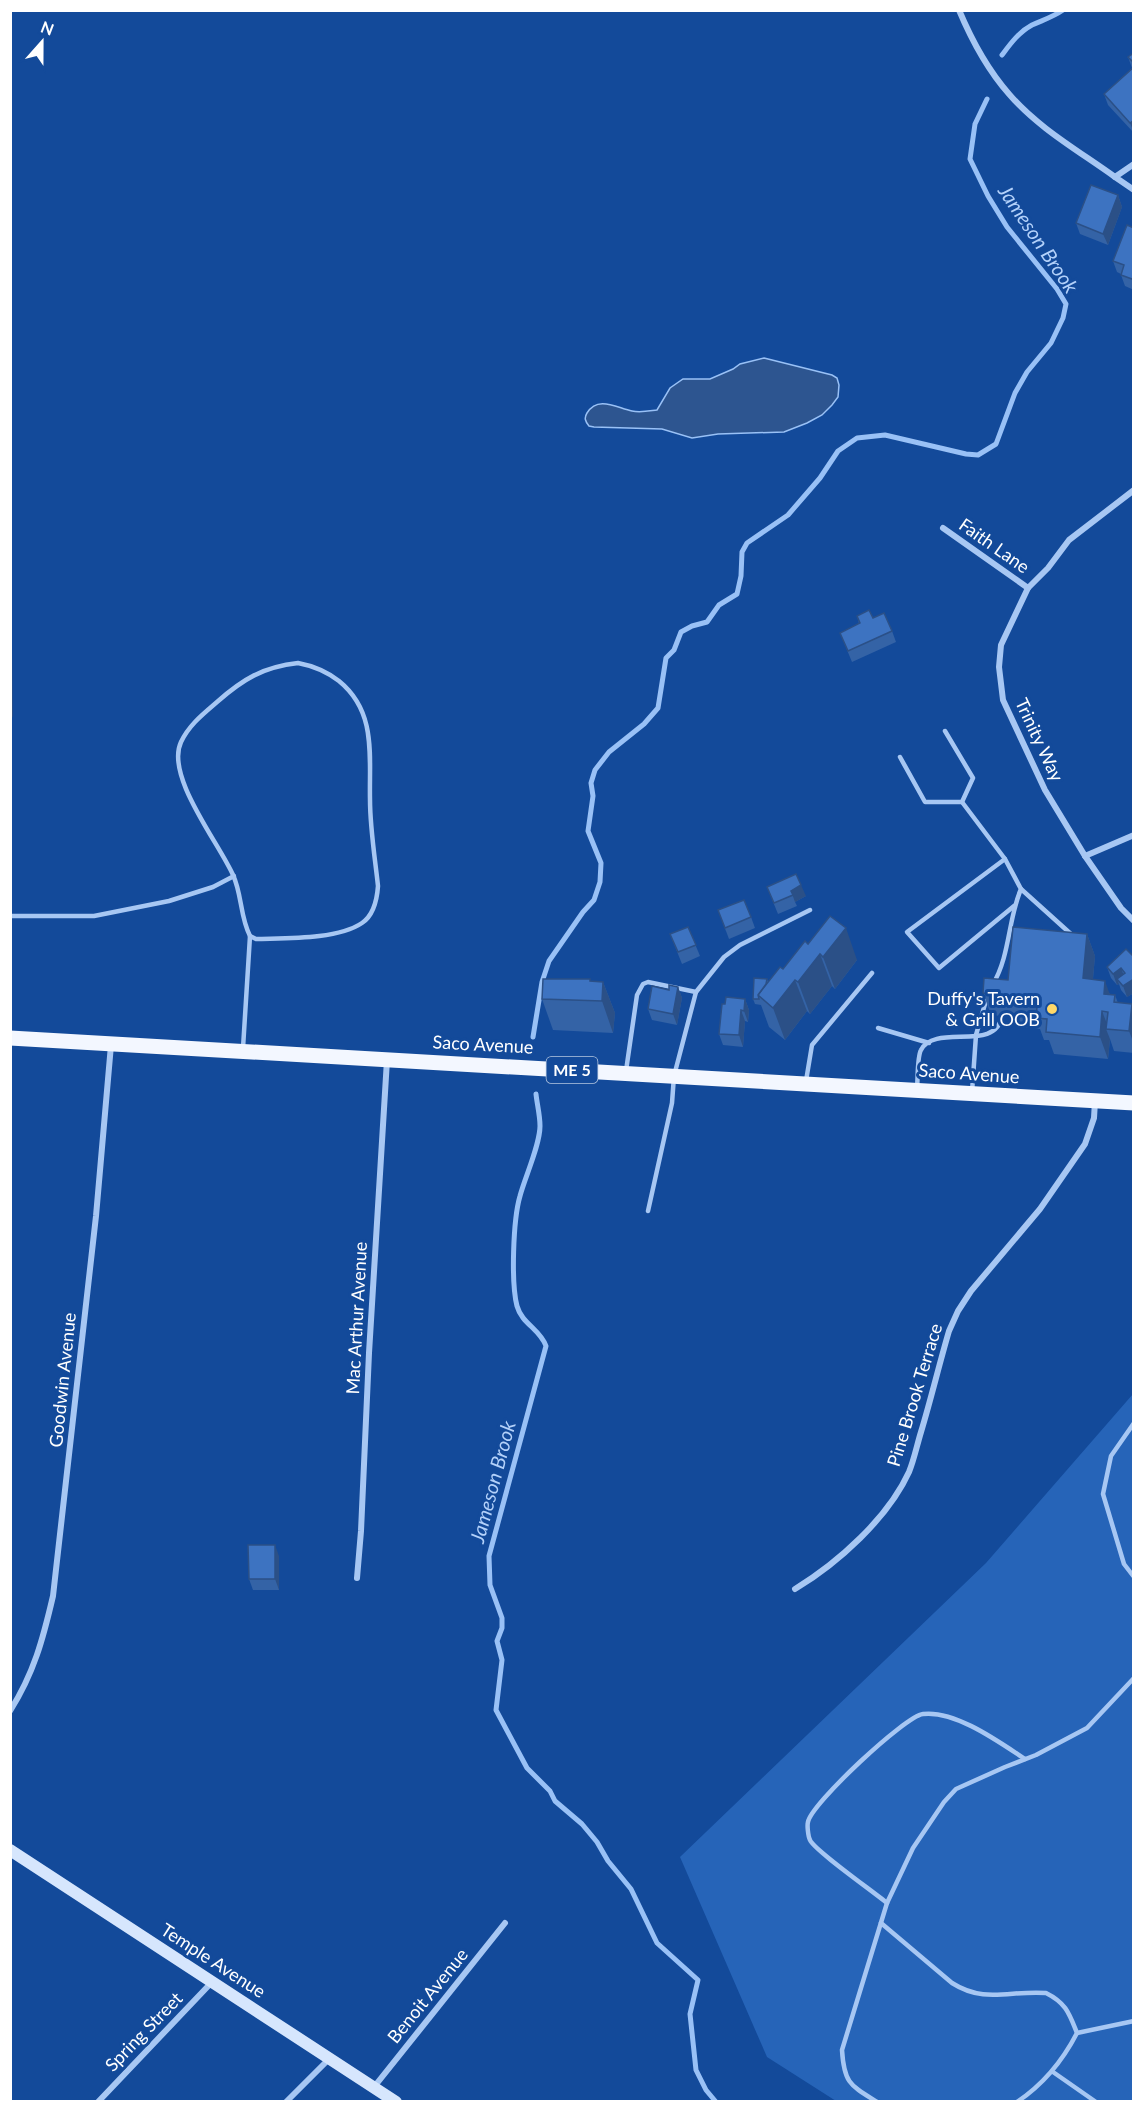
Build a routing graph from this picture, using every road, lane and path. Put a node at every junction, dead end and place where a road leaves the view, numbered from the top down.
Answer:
1 (958, 10) edge
2 (1134, 164) edge
3 (1115, 177) junction
4 (1134, 190) edge
5 (1134, 490) edge
6 (943, 528) dead end
7 (1028, 588) junction
8 (945, 731) dead end
9 (900, 758) dead end
10 (962, 802) junction
11 (1134, 835) edge
12 (1085, 856) junction
13 (1005, 859) junction
14 (234, 876) junction
15 (1021, 889) junction
16 (1014, 906) junction
17 (810, 910) dead end
18 (10, 916) edge
19 (1134, 921) edge
20 (1072, 935) edge
21 (250, 936) junction
22 (872, 972) dead end
23 (1000, 972) junction
24 (1002, 980) edge
25 (696, 992) junction
26 (1002, 1016) dead end
27 (878, 1028) dead end
28 (976, 1035) junction
29 (10, 1038) edge
30 (929, 1042) junction
31 (111, 1044) junction
32 (243, 1052) junction
33 (387, 1059) junction
34 (626, 1073) junction
35 (674, 1076) junction
36 (806, 1084) junction
37 (917, 1090) junction
38 (972, 1095) junction
39 (1095, 1101) junction
40 (1134, 1103) edge
41 (648, 1211) dead end
42 (1134, 1423) edge
43 (1134, 1577) edge
44 (357, 1578) dead end
45 (795, 1588) dead end
46 (1134, 1678) edge
47 (10, 1711) edge
48 (1025, 1759) junction
49 (10, 1850) edge
50 (887, 1903) junction
51 (505, 1923) dead end
52 (881, 1923) junction
53 (212, 1982) junction
54 (1134, 2021) edge
55 (1077, 2033) junction
56 (329, 2059) junction
57 (1053, 2072) junction
58 (374, 2087) junction
59 (98, 2102) edge
60 (286, 2102) edge
61 (396, 2102) edge
62 (877, 2102) edge
63 (1017, 2102) edge
64 (1096, 2102) edge

1 - 3 street
2 - 3 street
3 - 4 street
5 - 7 street, Trinity Way
6 - 7 street, Faith Lane
7 - 12 street, Trinity Way
8 - 10 lane
9 - 10 lane
10 - 13 lane
11 - 12 street
12 - 19 street, Trinity Way
13 - 15 lane
13 - 16 lane
14 - 18 lane
14 - 21 lane
14 - 21 lane
15 - 16 lane
15 - 20 lane
16 - 23 lane
17 - 25 lane
21 - 32 lane
22 - 36 lane
23 - 24 lane
23 - 28 lane
25 - 34 lane
25 - 35 lane
26 - 28 lane
27 - 30 lane
28 - 30 lane
28 - 38 lane
29 - 31 main road, Saco Avenue / ME 5
30 - 37 lane
31 - 32 main road, Saco Avenue / ME 5
31 - 47 street, Goodwin Avenue
32 - 33 main road, Saco Avenue / ME 5
33 - 34 main road, Saco Avenue / ME 5
33 - 44 street, Mac Arthur Avenue
34 - 35 main road, Saco Avenue / ME 5
35 - 36 main road, Saco Avenue / ME 5
35 - 41 lane
36 - 37 main road, Saco Avenue / ME 5
37 - 38 main road, Saco Avenue / ME 5
38 - 39 main road, Saco Avenue / ME 5
39 - 40 main road, Saco Avenue / ME 5
39 - 45 street, Pine Brook Terrace
42 - 43 lane
46 - 48 lane
48 - 50 lane
48 - 50 lane
49 - 53 street, Temple Avenue
50 - 52 lane
51 - 58 street, Benoit Avenue
52 - 55 lane
52 - 62 lane
53 - 56 street, Temple Avenue
53 - 59 street, Spring Street
54 - 55 lane
55 - 57 lane
56 - 58 street, Temple Avenue
56 - 60 street
57 - 63 lane
57 - 64 lane
58 - 61 street, Temple Avenue

